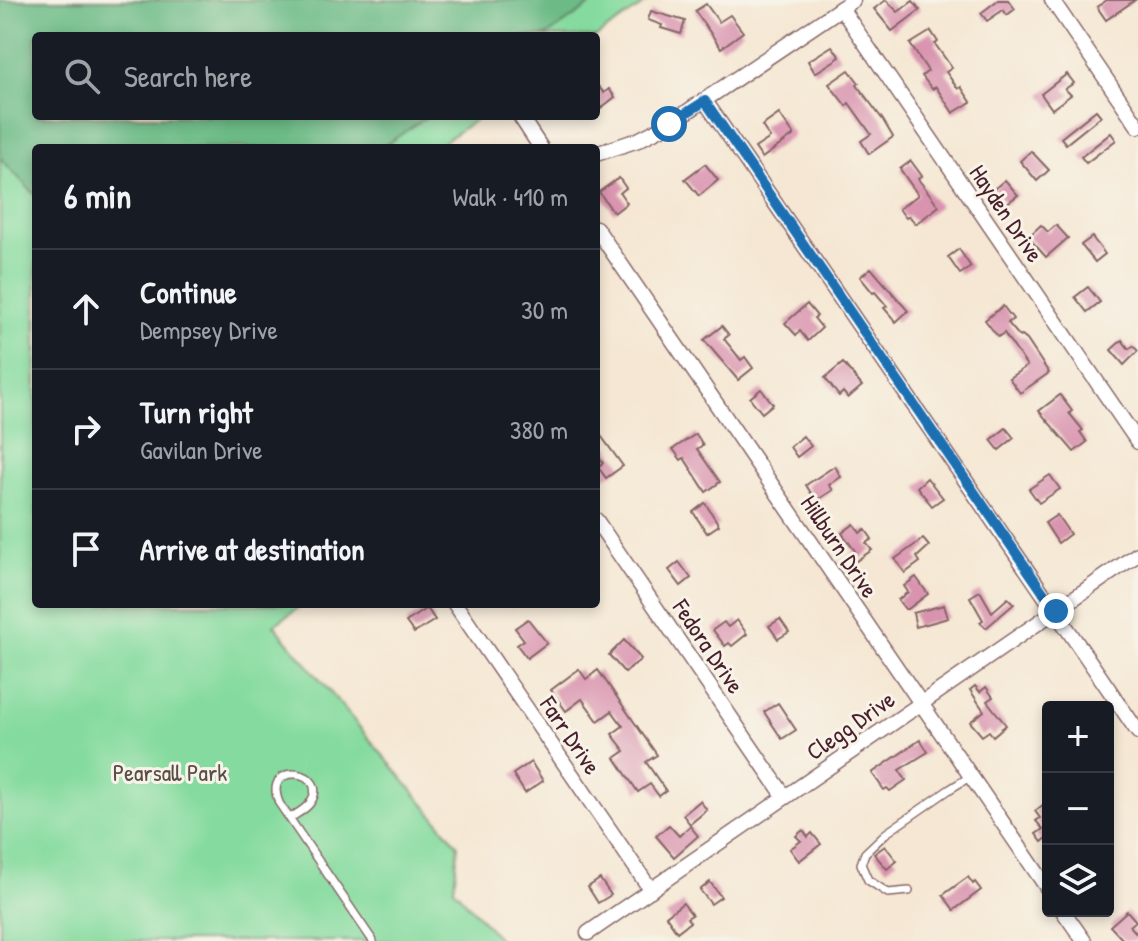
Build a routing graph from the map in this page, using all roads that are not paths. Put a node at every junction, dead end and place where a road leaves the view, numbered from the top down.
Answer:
1 (1052, 0) edge
2 (847, 4) edge
3 (705, 101) junction
4 (523, 120) edge
5 (1138, 126) edge
6 (538, 144) edge
7 (600, 153) edge
8 (600, 234) edge
9 (1138, 442) edge
10 (600, 526) edge
11 (1138, 554) edge
12 (458, 608) edge
13 (1056, 611) junction
14 (921, 703) junction
15 (1138, 732) edge
16 (971, 776) junction
17 (785, 797) junction
18 (290, 818) junction
19 (1042, 880) edge
20 (651, 890) junction
21 (909, 891) dead end
22 (1067, 917) edge
23 (588, 933) dead end
24 (373, 941) edge
25 (1084, 941) edge

1 - 5 street
2 - 3 street
2 - 9 street, Hayden Drive
3 - 7 street
3 - 13 street
4 - 6 street
8 - 14 street, Hillburn Drive
10 - 17 street, Fedora Drive
11 - 13 street, Clegg Drive
12 - 20 street, Farr Drive
13 - 14 street, Clegg Drive
13 - 15 street
14 - 16 street, Hillburn Drive
14 - 17 street, Clegg Drive
16 - 19 street, Hillburn Drive
16 - 21 lane
17 - 20 street, Clegg Drive
18 - 18 lane
18 - 24 lane
20 - 23 street, Clegg Drive
22 - 25 street

